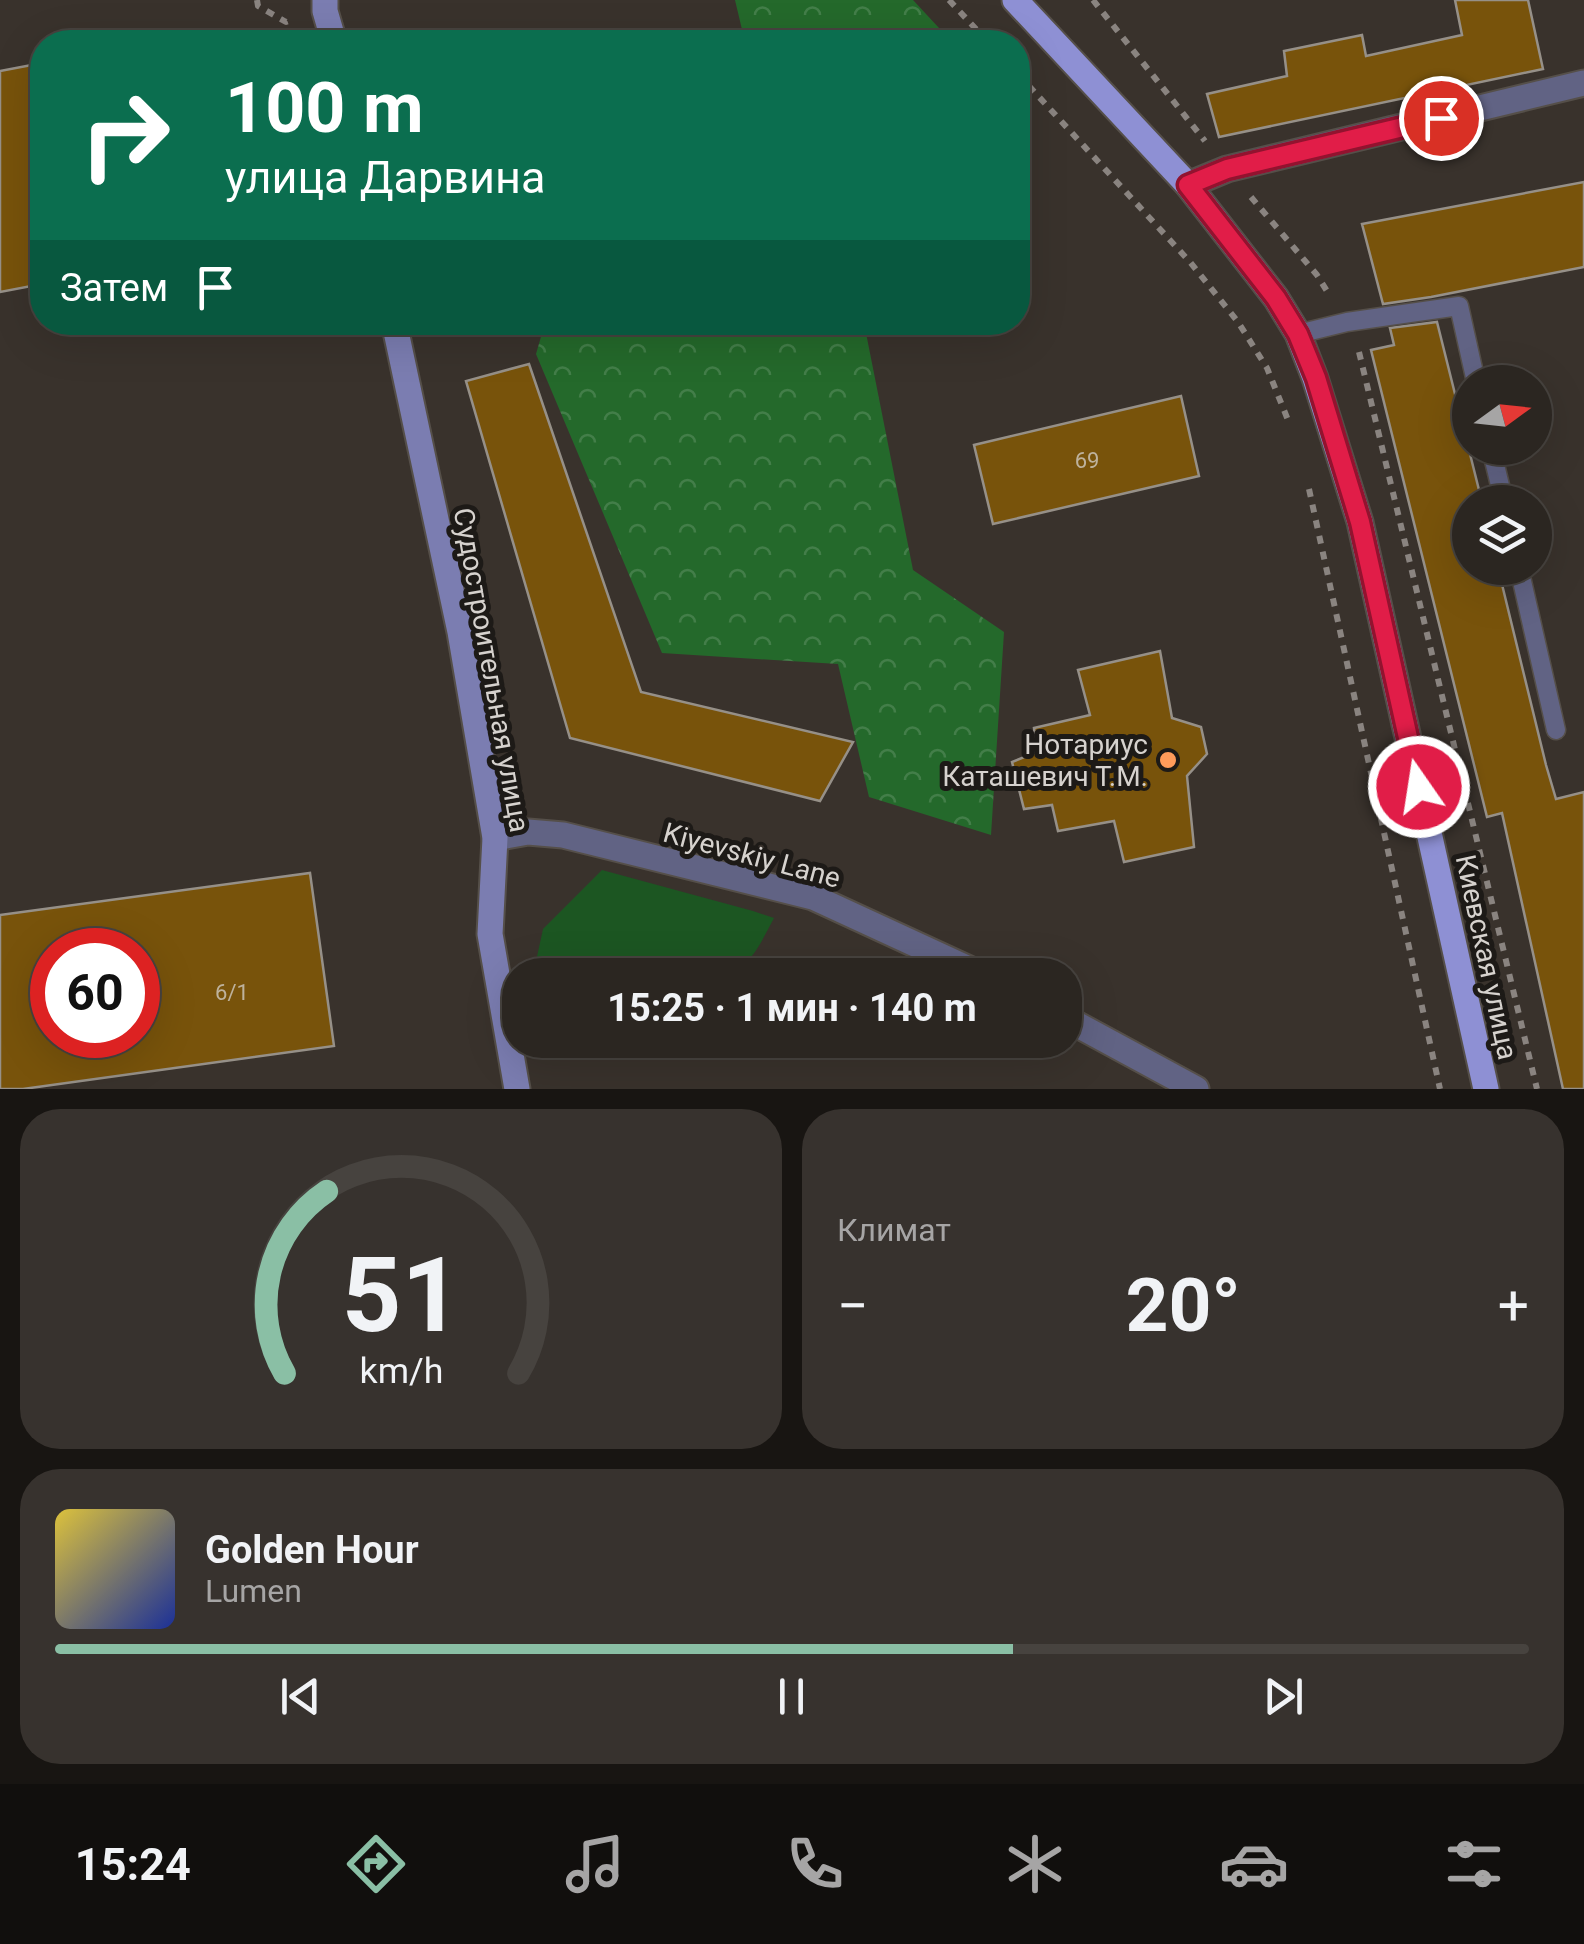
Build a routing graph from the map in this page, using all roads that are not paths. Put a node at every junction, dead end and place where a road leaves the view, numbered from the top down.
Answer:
1 (325, 0) edge
2 (1015, 0) edge
3 (330, 30) edge
4 (1584, 83) edge
5 (1188, 185) junction
6 (1298, 334) junction
7 (397, 335) edge
8 (1472, 365) edge
9 (1523, 585) edge
10 (1556, 730) dead end
11 (495, 838) junction
12 (945, 958) edge
13 (1082, 1027) edge
14 (517, 1089) edge
15 (1196, 1089) edge
16 (1486, 1089) edge

1 - 3 main road
2 - 5 main road, Киевская улица
4 - 5 street
5 - 6 main road, Киевская улица
6 - 8 lane
6 - 16 main road, Киевская улица
7 - 11 main road, Судостроительная улица
9 - 10 lane
11 - 12 street, Kiyevskiy Lane
11 - 14 main road, Судостроительная улица
13 - 15 street

